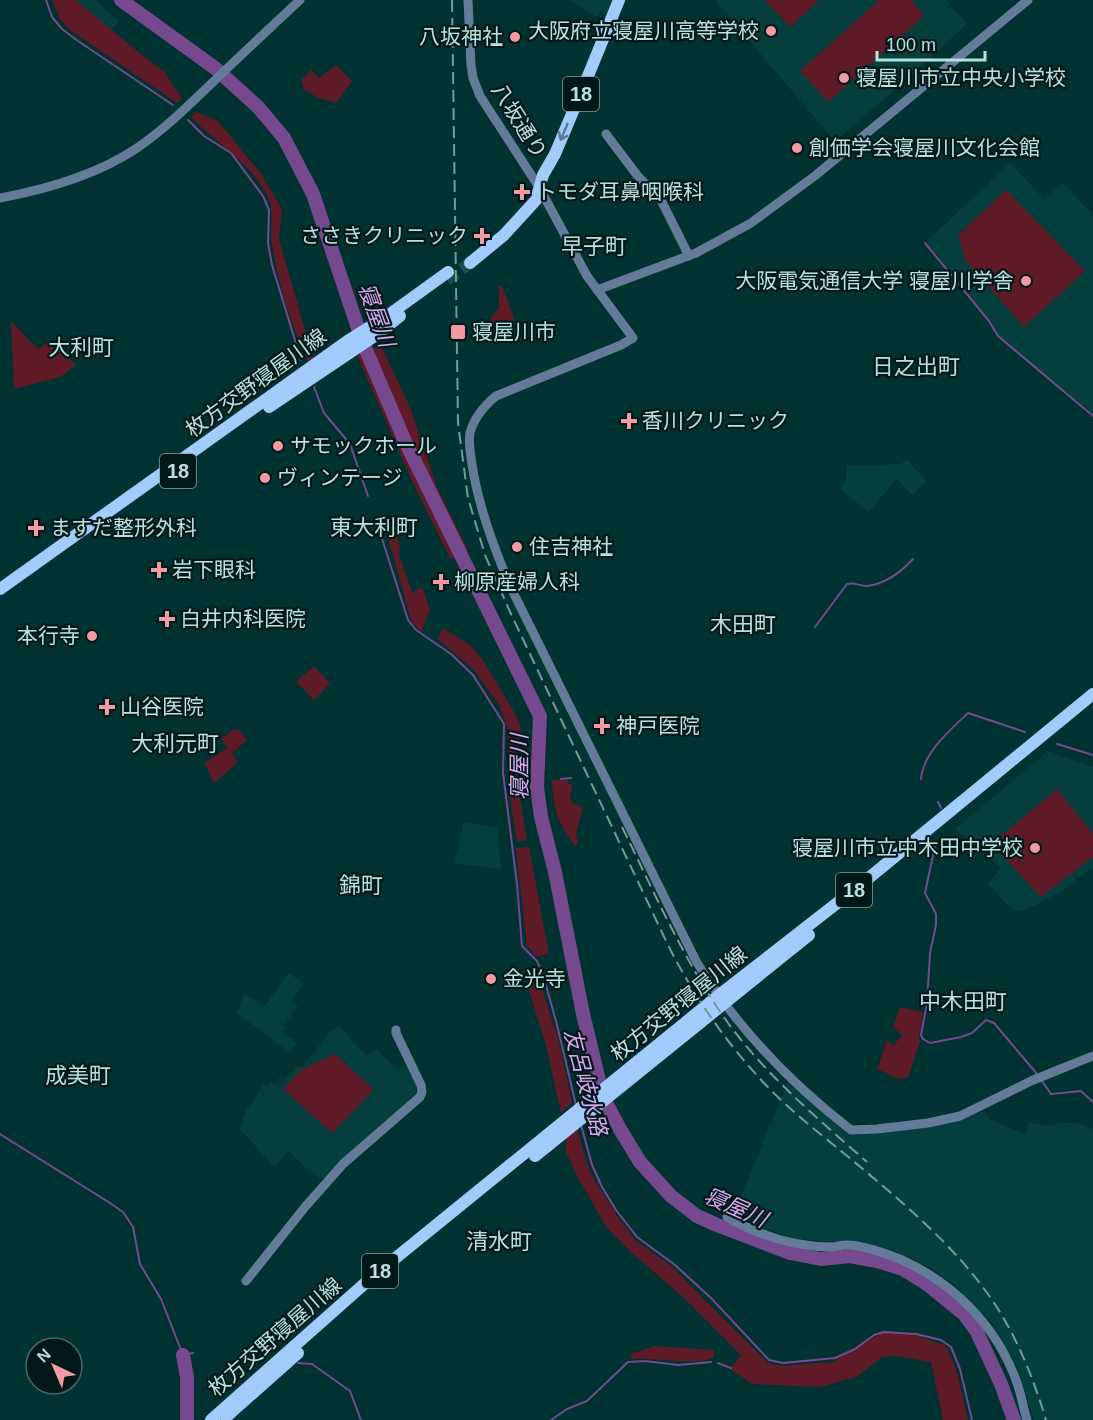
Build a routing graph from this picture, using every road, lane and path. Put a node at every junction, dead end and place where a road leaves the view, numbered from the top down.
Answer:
1 (300, 0) edge
2 (468, 0) edge
3 (619, 0) edge
4 (1028, 0) edge
5 (606, 134) dead end
6 (539, 187) junction
7 (0, 198) edge
8 (689, 256) junction
9 (469, 259) tunnel mouth
10 (448, 276) tunnel mouth
11 (597, 290) junction
12 (354, 343) junction
13 (0, 589) edge
14 (0, 595) edge
15 (1093, 694) edge
16 (1093, 705) edge
17 (721, 1000) junction
18 (396, 1030) dead end
19 (1093, 1056) edge
20 (555, 1134) junction
21 (727, 1217) dead end
22 (246, 1281) dead end
23 (211, 1420) edge
24 (223, 1420) edge
25 (1027, 1420) edge

1 - 7 street
2 - 6 street, 八坂通り
3 -> 6 main road, 18
4 - 8 street
5 - 8 street
6 - 9 main road, 18
6 - 11 street, 八坂通り
8 - 11 street
10 - 12 main road, 枚方交野寝屋川線 / 18
11 - 17 street, 八坂通り
12 - 13 main road, 枚方交野寝屋川線 / 18
12 - 14 main road, 枚方交野寝屋川線 / 18
15 - 17 main road, 枚方交野寝屋川線 / 18
16 - 17 main road, 枚方交野寝屋川線 / 18
17 - 19 street
17 - 20 main road, 枚方交野寝屋川線 / 18
18 - 22 street
20 - 23 main road, 枚方交野寝屋川線 / 18
20 - 24 main road, 枚方交野寝屋川線 / 18
21 - 25 street

